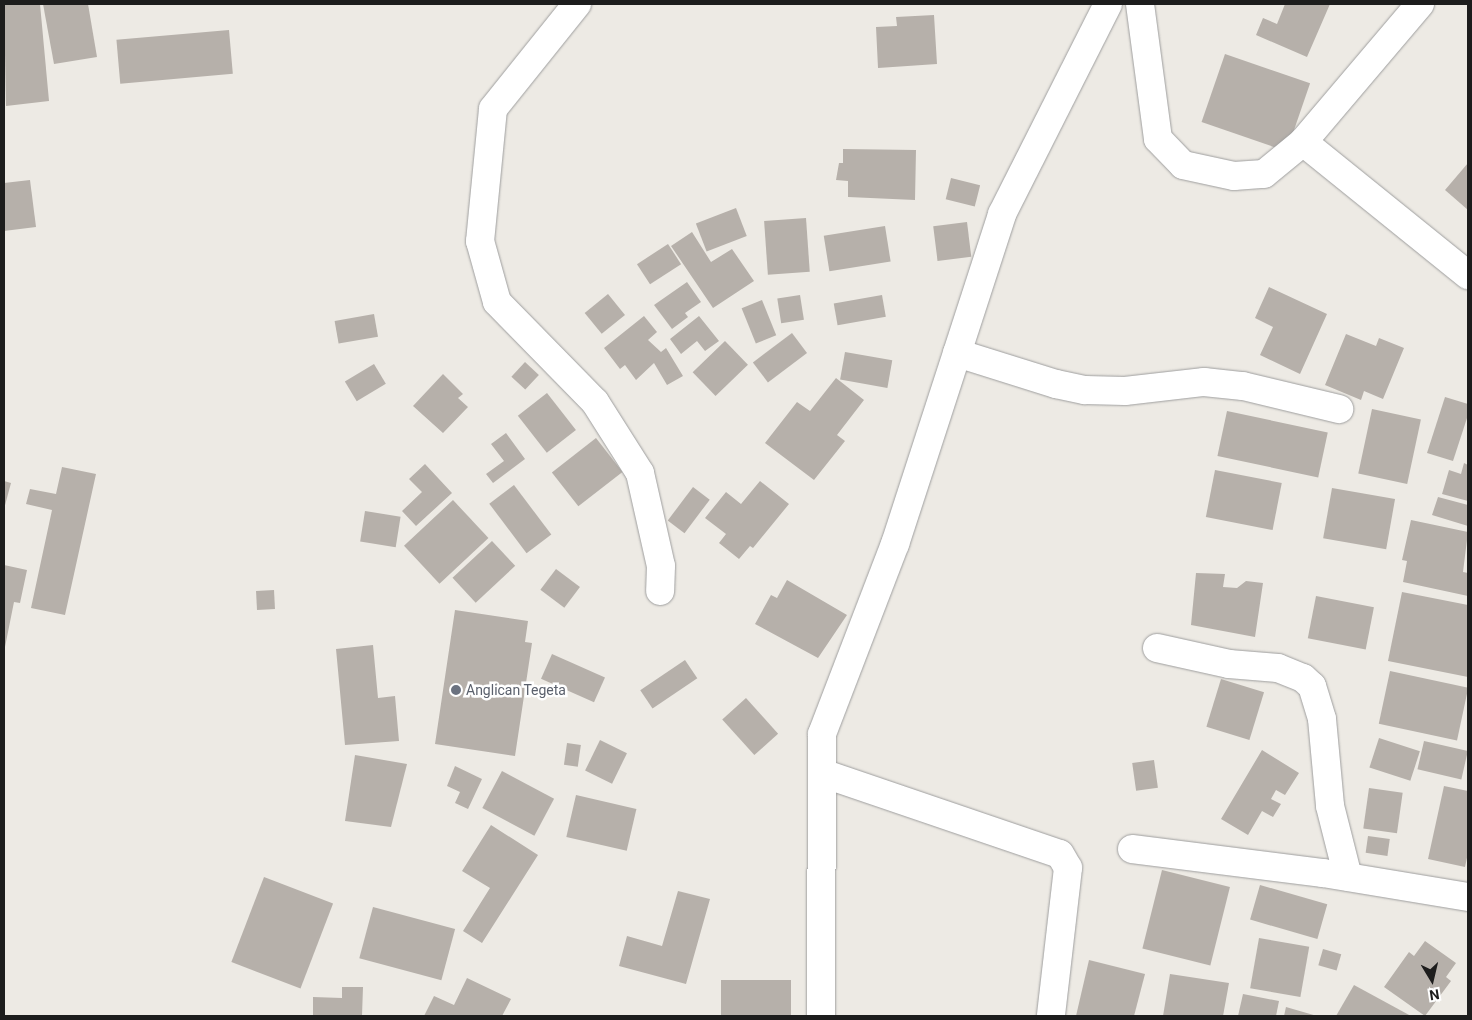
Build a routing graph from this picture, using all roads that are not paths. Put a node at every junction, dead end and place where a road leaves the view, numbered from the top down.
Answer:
1 (577, 4) edge
2 (1108, 4) edge
3 (1140, 4) edge
4 (1420, 4) edge
5 (1303, 142) junction
6 (1468, 275) edge
7 (957, 352) junction
8 (1339, 409) dead end
9 (660, 591) dead end
10 (1157, 648) dead end
11 (822, 773) junction
12 (1132, 849) dead end
13 (1348, 877) junction
14 (1468, 897) edge
15 (821, 1016) edge
16 (1051, 1016) edge

1 - 9 street
2 - 7 street
3 - 5 street
4 - 5 street
5 - 6 street
7 - 8 street
7 - 11 street
10 - 13 street
11 - 15 street
11 - 16 street
12 - 13 street
13 - 14 street

